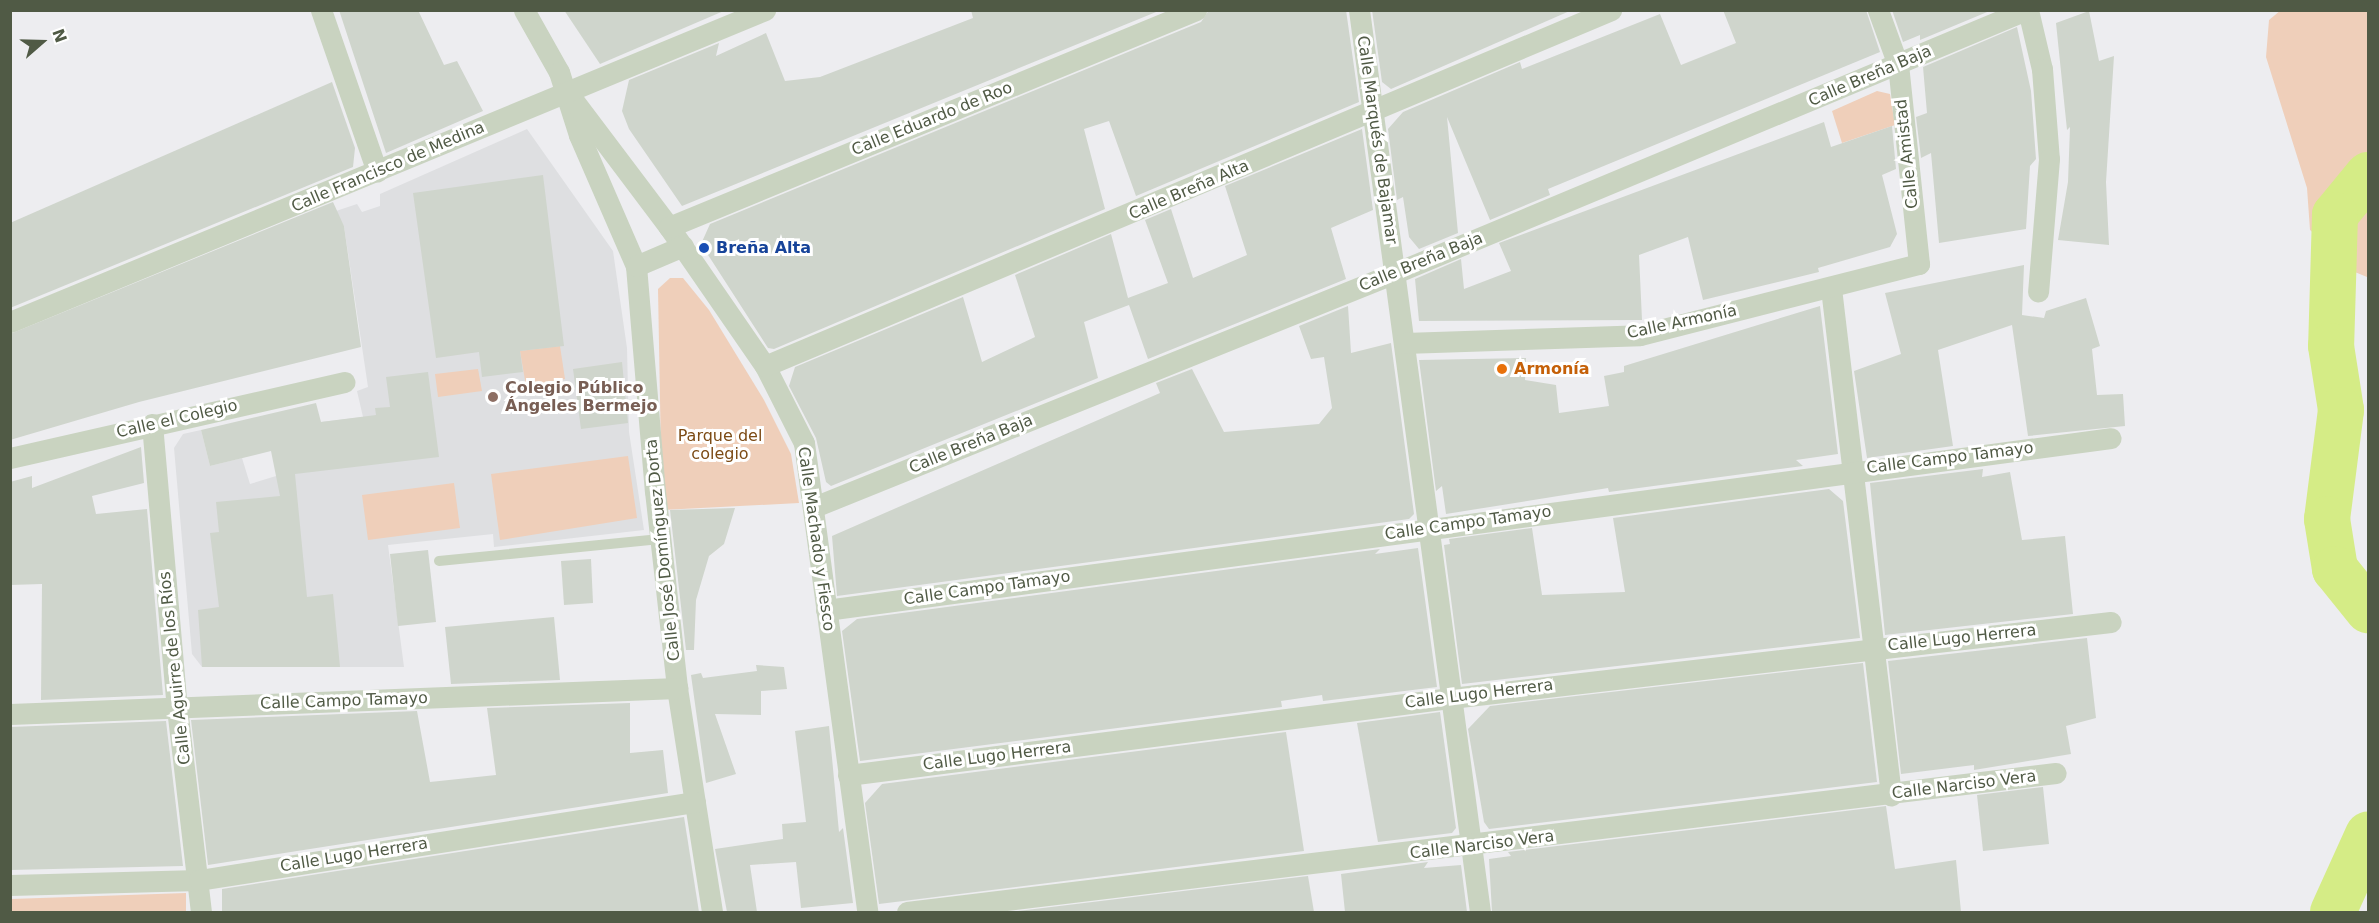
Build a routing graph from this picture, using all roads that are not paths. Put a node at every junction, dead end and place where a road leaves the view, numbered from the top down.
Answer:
1 (321, 10) edge
2 (524, 10) edge
3 (1196, 10) edge
4 (1359, 10) edge
5 (1611, 10) edge
6 (1878, 10) edge
7 (2027, 10) edge
8 (753, 13) edge
9 (1898, 65) junction
10 (567, 92) junction
11 (1372, 114) junction
12 (377, 172) junction
13 (669, 226) junction
14 (683, 246) junction
15 (1919, 264) joint
16 (636, 266) junction
17 (1395, 273) junction
18 (1831, 288) junction
19 (2038, 292) dead end
20 (10, 322) edge
21 (1404, 343) junction
22 (765, 366) junction
23 (344, 382) dead end
24 (152, 424) junction
25 (2111, 438) dead end
26 (10, 458) edge
27 (1852, 470) junction
28 (814, 507) junction
29 (1428, 529) junction
30 (660, 539) junction
31 (439, 561) dead end
32 (826, 610) junction
33 (2111, 622) dead end
34 (1873, 647) junction
35 (677, 688) junction
36 (1451, 698) junction
37 (177, 708) junction
38 (10, 714) edge
39 (2056, 773) dead end
40 (848, 775) junction
41 (1890, 795) junction
42 (694, 802) junction
43 (1471, 846) junction
44 (199, 879) junction
45 (10, 885) edge
46 (201, 912) edge
47 (712, 912) edge
48 (867, 912) edge
49 (907, 912) edge
50 (1480, 912) edge

1 - 12 street
2 - 10 street
3 - 13 street, Calle Eduardo de Roo
4 - 11 street, Calle Marqués de Bajamar
5 - 11 street, Calle Breña Alta
6 - 9 street, Calle Amistad
7 - 9 street, Calle Breña Baja
7 - 19 street
8 - 10 street, Calle Francisco de Medina
9 - 15 street, Calle Amistad
9 - 17 street, Calle Breña Baja
10 - 12 street, Calle Francisco de Medina
10 - 13 street, Calle Machado y Fiesco
10 - 16 street, Calle José Domínguez Dorta
11 - 17 street, Calle Marqués de Bajamar
11 - 22 street, Calle Breña Alta
12 - 20 street, Calle Francisco de Medina
13 - 14 street, Calle Machado y Fiesco
14 - 16 street
14 - 22 street, Calle Machado y Fiesco
15 - 18 street, Calle Armonía
16 - 30 street, Calle José Domínguez Dorta
17 - 21 street, Calle Marqués de Bajamar
17 - 28 street, Calle Breña Baja
18 - 21 street, Calle Armonía
18 - 27 street
21 - 29 street, Calle Marqués de Bajamar
22 - 28 street, Calle Machado y Fiesco
23 - 24 street, Calle el Colegio
24 - 26 street, Calle el Colegio
24 - 37 street, Calle Aguirre de los Ríos
25 - 27 street, Calle Campo Tamayo
27 - 29 street, Calle Campo Tamayo
27 - 34 street
28 - 32 street, Calle Machado y Fiesco
29 - 32 street, Calle Campo Tamayo
29 - 36 street, Calle Marqués de Bajamar
30 - 31 lane
30 - 35 street, Calle José Domínguez Dorta
32 - 40 street, Calle Machado y Fiesco
33 - 34 street, Calle Lugo Herrera
34 - 36 street, Calle Lugo Herrera
34 - 41 street
35 - 37 street, Calle Campo Tamayo
35 - 42 street, Calle José Domínguez Dorta
36 - 40 street, Calle Lugo Herrera
36 - 43 street, Calle Marqués de Bajamar
37 - 38 street, Calle Campo Tamayo
37 - 44 street, Calle Aguirre de los Ríos
39 - 41 street, Calle Narciso Vera
40 - 48 street, Calle Machado y Fiesco
41 - 43 street, Calle Narciso Vera
42 - 44 street, Calle Lugo Herrera
42 - 47 street, Calle José Domínguez Dorta
43 - 49 street, Calle Narciso Vera
43 - 50 street, Calle Marqués de Bajamar
44 - 45 street, Calle Lugo Herrera
44 - 46 street, Calle Aguirre de los Ríos

